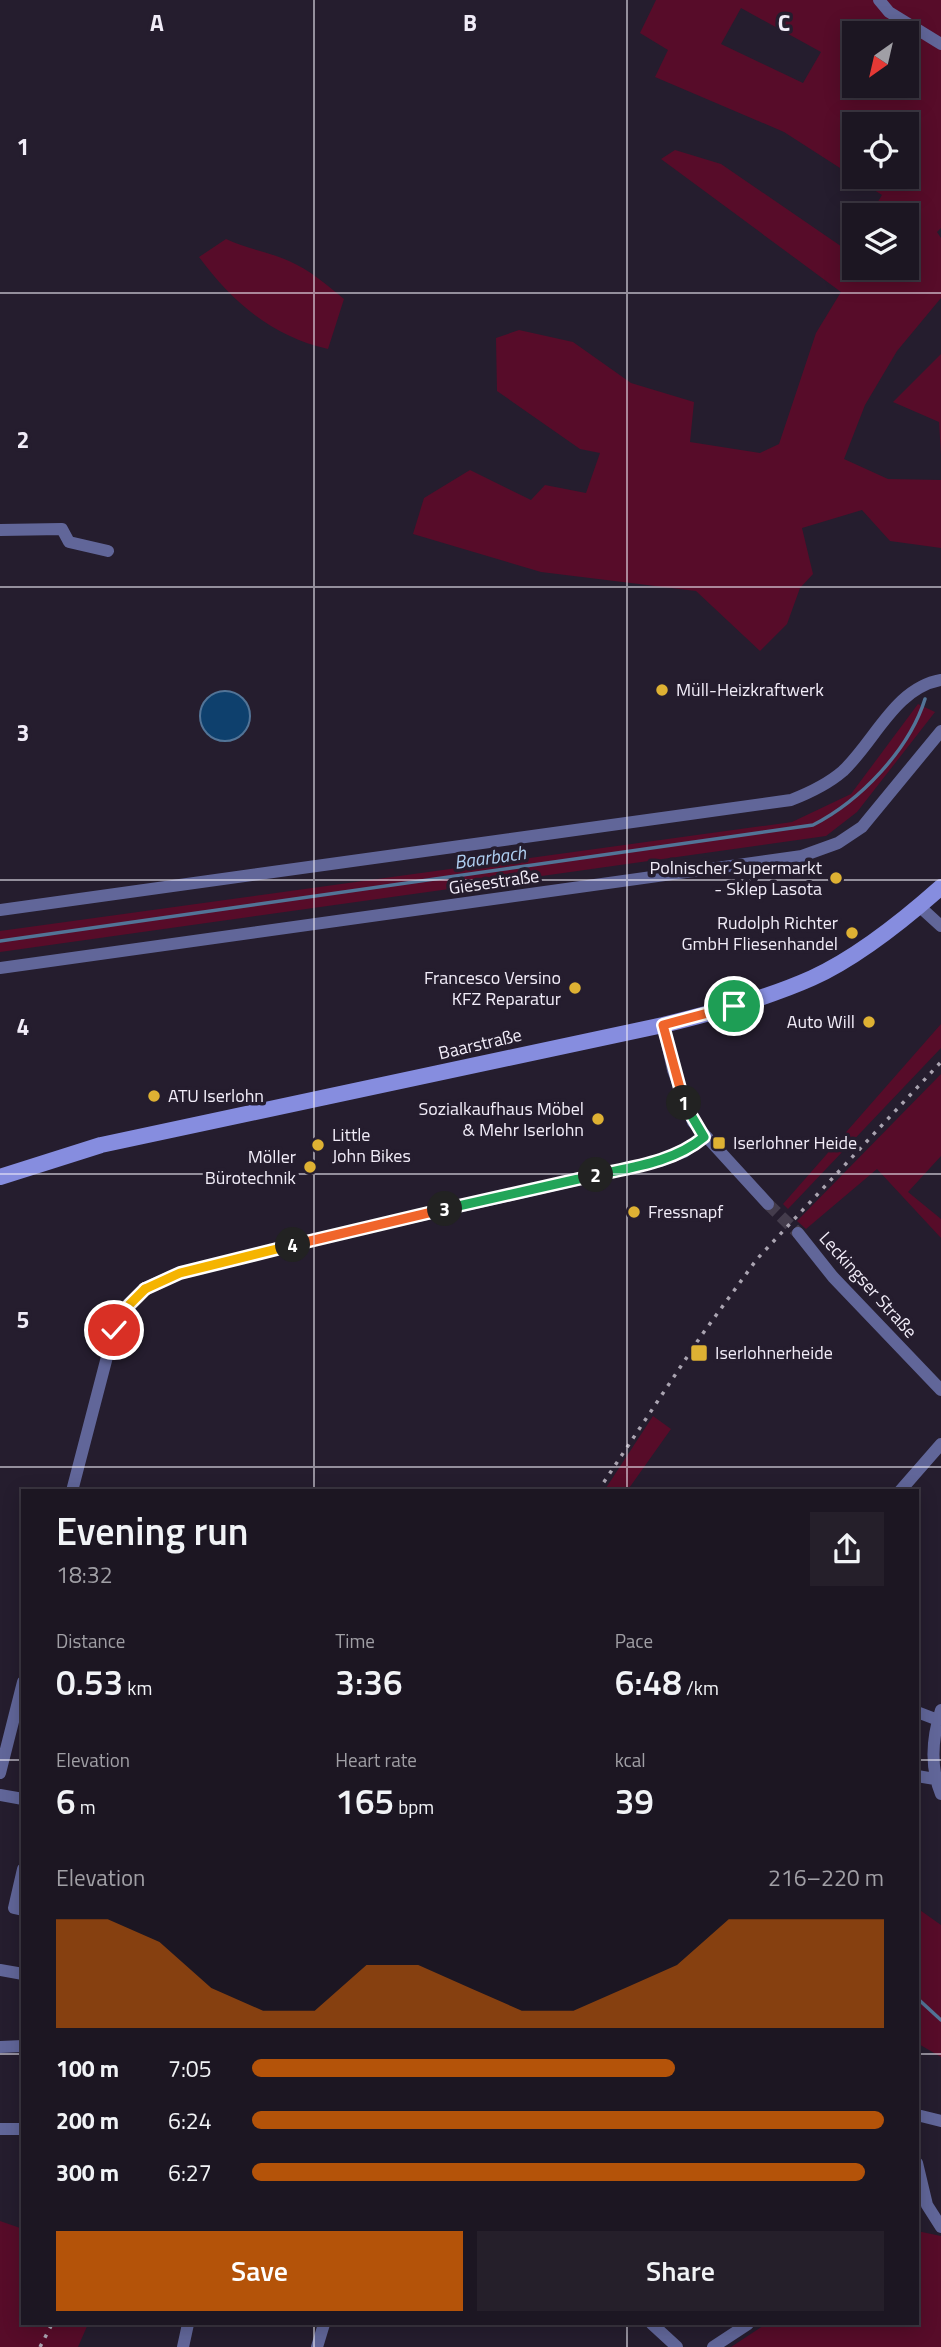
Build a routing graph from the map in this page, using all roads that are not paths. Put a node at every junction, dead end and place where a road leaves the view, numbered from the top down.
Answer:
1 (879, 0) edge
2 (941, 44) edge
3 (0, 530) edge
4 (108, 551) dead end
5 (941, 680) edge
6 (941, 731) edge
7 (941, 887) edge
8 (919, 906) junction
9 (0, 910) edge
10 (941, 926) edge
11 (0, 968) edge
12 (663, 1025) junction
13 (704, 1137) junction
14 (0, 1177) edge
15 (768, 1204) tunnel mouth
16 (798, 1233) tunnel mouth
17 (941, 1390) edge
18 (941, 1444) edge
19 (73, 1489) edge
20 (902, 1489) edge
21 (21, 1690) edge
22 (919, 1712) edge
23 (939, 1715) edge
24 (0, 1773) edge
25 (919, 1776) edge
26 (935, 1779) junction
27 (941, 1794) edge
28 (0, 1795) edge
29 (21, 1799) edge
30 (21, 1879) edge
31 (21, 1910) edge
32 (0, 1970) edge
33 (21, 1974) edge
34 (21, 2046) edge
35 (0, 2047) edge
36 (919, 2116) edge
37 (941, 2121) edge
38 (0, 2129) edge
39 (21, 2129) edge
40 (919, 2171) edge
41 (941, 2227) edge
42 (188, 2325) edge
43 (324, 2325) edge
44 (653, 2325) edge
45 (746, 2325) edge
46 (183, 2347) edge
47 (317, 2347) edge
48 (677, 2347) edge
49 (713, 2347) edge

1 - 2 street
3 - 4 street
5 - 9 street
6 - 11 street, Giesestraße
7 - 8 main road, Baarstraße
8 - 10 street
8 - 12 main road, Baarstraße
12 - 13 street
12 - 14 main road, Baarstraße
13 - 15 street
13 - 19 street
16 - 17 street, Leckingser Straße
18 - 20 street
21 - 24 street
22 - 23 street
23 - 26 street
25 - 26 street
26 - 27 street
28 - 29 street
30 - 31 street
32 - 33 street
34 - 35 street
36 - 37 street
38 - 39 street
40 - 41 street
42 - 46 street
43 - 47 street
44 - 48 street
45 - 49 street

